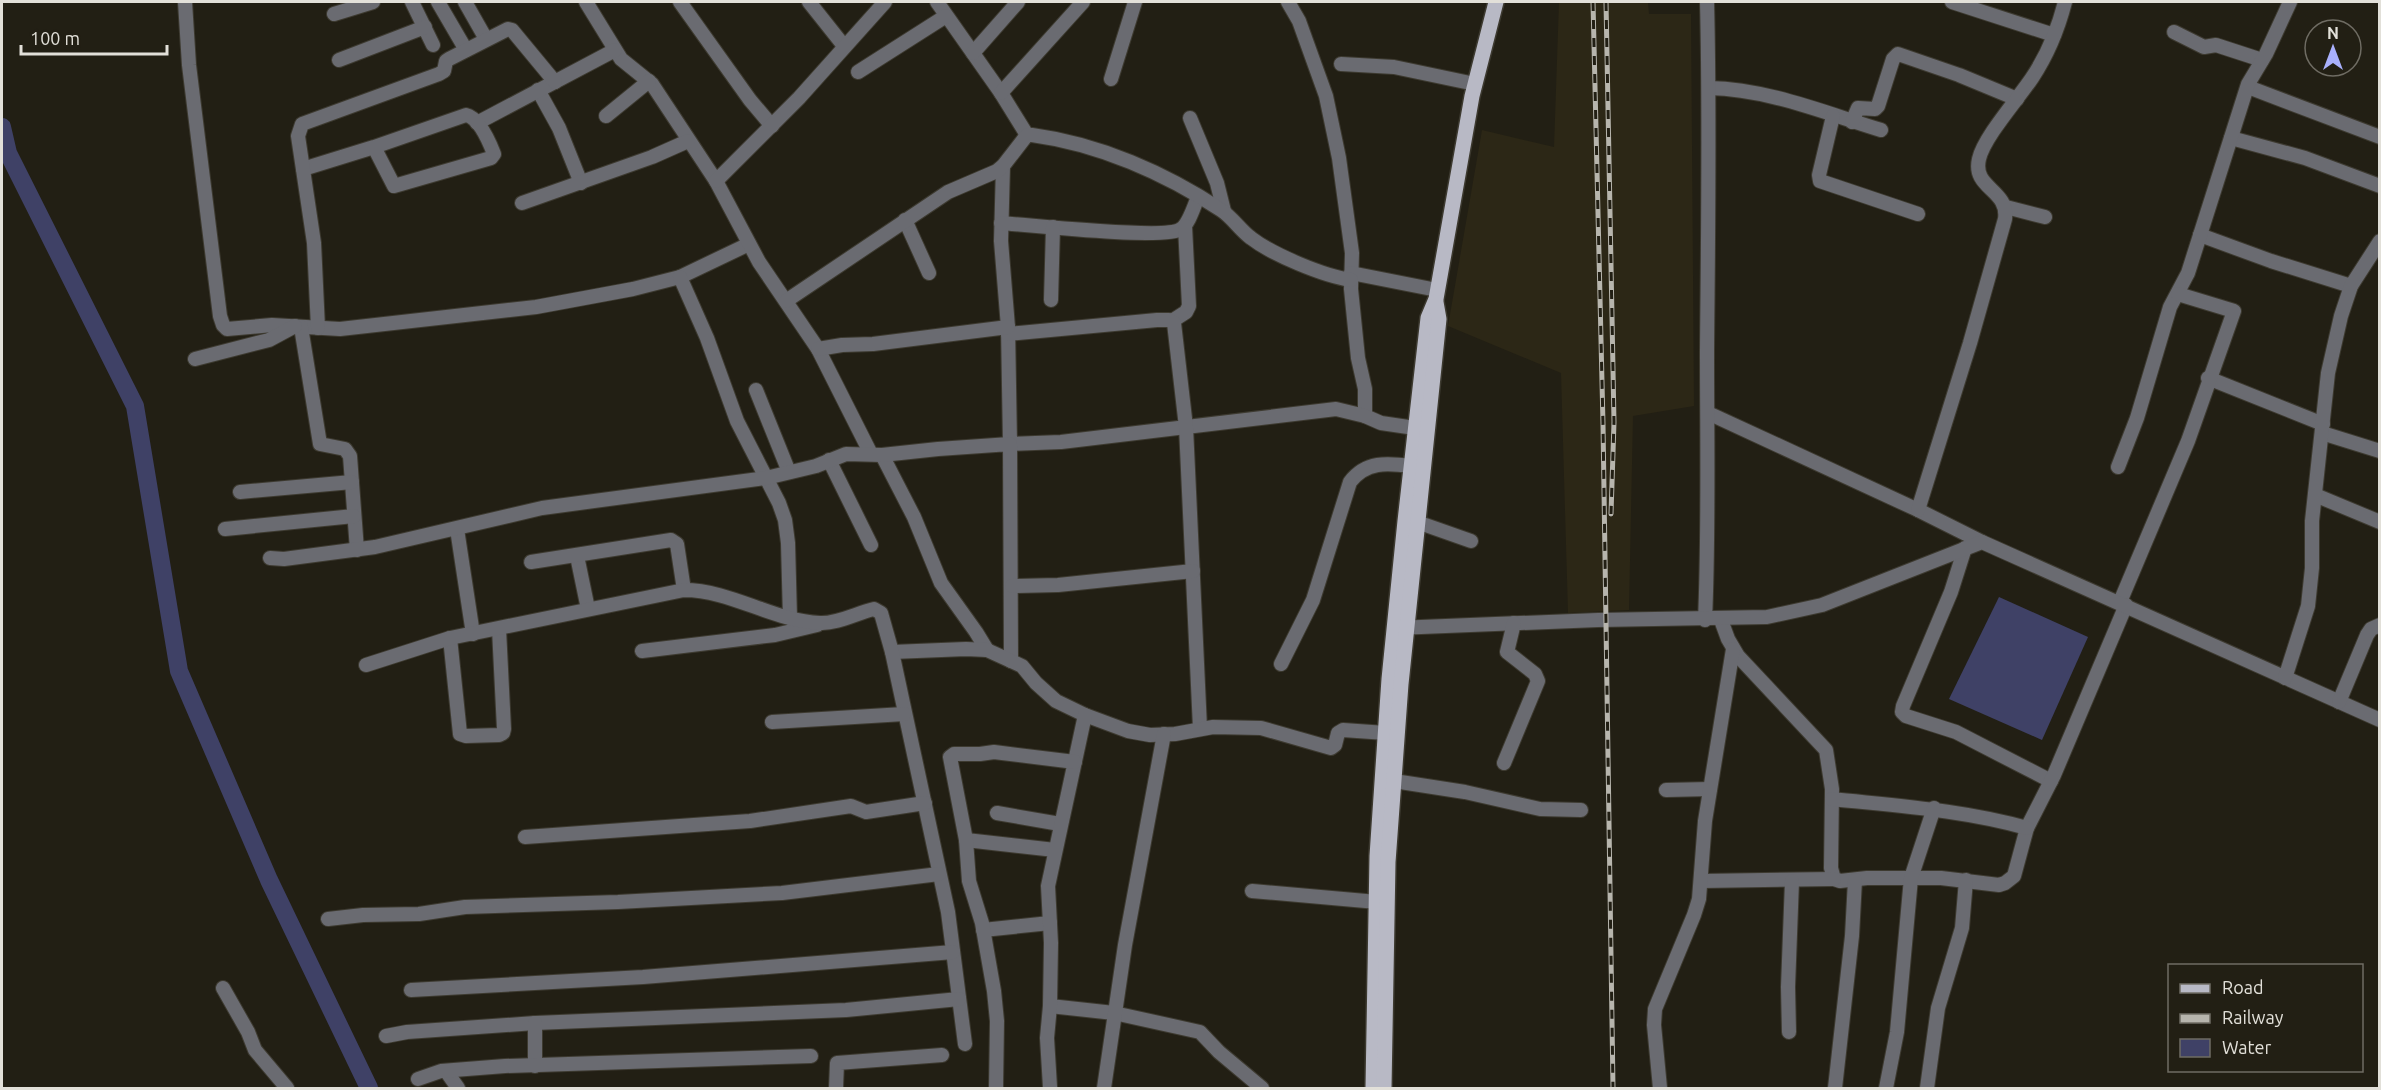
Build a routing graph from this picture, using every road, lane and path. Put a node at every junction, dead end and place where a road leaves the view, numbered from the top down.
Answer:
1 (185, 2) edge
2 (373, 2) edge
3 (412, 2) edge
4 (438, 2) edge
5 (465, 2) edge
6 (586, 2) edge
7 (680, 2) edge
8 (809, 2) edge
9 (885, 2) edge
10 (1018, 2) edge
11 (1083, 2) edge
12 (1136, 2) edge
13 (1288, 2) edge
14 (1496, 2) edge
15 (1707, 2) edge
16 (1952, 2) edge
17 (2065, 2) edge
18 (2290, 2) edge
19 (945, 8) edge
20 (334, 14) dead end
21 (424, 27) junction
22 (2174, 32) dead end
23 (2054, 35) junction
24 (486, 39) junction
25 (433, 45) dead end
26 (844, 46) junction
27 (466, 50) junction
28 (615, 50) junction
29 (973, 53) junction
30 (339, 60) dead end
31 (2262, 60) junction
32 (1341, 64) dead end
33 (858, 72) dead end
34 (1111, 79) dead end
35 (649, 81) junction
36 (555, 82) junction
37 (1475, 84) junction
38 (2248, 87) junction
39 (1709, 88) junction
40 (538, 90) junction
41 (1001, 93) junction
42 (2018, 99) junction
43 (606, 116) dead end
44 (1833, 116) junction
45 (1190, 118) dead end
46 (1852, 122) junction
47 (477, 123) junction
48 (772, 126) junction
49 (1881, 130) dead end
50 (1027, 135) junction
51 (2379, 137) edge
52 (2231, 138) junction
53 (688, 141) junction
54 (374, 147) junction
55 (1003, 166) junction
56 (303, 169) junction
57 (716, 181) junction
58 (581, 183) junction
59 (2379, 186) edge
60 (1198, 197) junction
61 (522, 203) dead end
62 (2006, 207) junction
63 (1224, 211) junction
64 (1918, 214) dead end
65 (2045, 216) dead end
66 (905, 220) junction
67 (1001, 223) junction
68 (1185, 226) junction
69 (1053, 227) junction
70 (2200, 235) junction
71 (2379, 241) edge
72 (749, 244) junction
73 (929, 273) dead end
74 (680, 277) junction
75 (1351, 277) junction
76 (2351, 286) junction
77 (2178, 294) junction
78 (1437, 295) junction
79 (1051, 300) dead end
80 (786, 301) junction
81 (1172, 321) junction
82 (298, 326) junction
83 (318, 328) junction
84 (1008, 331) junction
85 (818, 349) junction
86 (195, 359) dead end
87 (2208, 378) junction
88 (756, 390) dead end
89 (1708, 413) junction
90 (1365, 416) junction
91 (1186, 427) junction
92 (1415, 428) junction
93 (2322, 429) junction
94 (1010, 444) junction
95 (2379, 451) edge
96 (877, 455) junction
97 (829, 460) junction
98 (1411, 466) junction
99 (2118, 466) dead end
100 (789, 472) junction
101 (766, 478) junction
102 (352, 482) junction
103 (240, 492) dead end
104 (2315, 495) junction
105 (1918, 510) junction
106 (354, 516) junction
107 (1417, 522) junction
108 (2379, 522) edge
109 (225, 529) dead end
110 (457, 529) junction
111 (1471, 541) dead end
112 (1982, 542) junction
113 (871, 545) dead end
114 (1965, 548) junction
115 (357, 550) junction
116 (577, 556) junction
117 (270, 558) dead end
118 (531, 562) dead end
119 (1193, 571) junction
120 (1012, 586) junction
121 (684, 590) junction
122 (2123, 604) junction
123 (588, 609) junction
124 (790, 618) junction
125 (1705, 620) junction
126 (1721, 620) junction
127 (1514, 622) junction
128 (822, 624) junction
129 (2379, 625) edge
130 (1401, 628) junction
131 (499, 629) junction
132 (473, 634) junction
133 (450, 638) junction
134 (1732, 649) junction
135 (987, 650) junction
136 (642, 651) dead end
137 (892, 652) junction
138 (1011, 661) junction
139 (1281, 664) dead end
140 (366, 665) dead end
141 (2285, 678) junction
142 (2339, 702) junction
143 (904, 714) junction
144 (1085, 715) junction
145 (2379, 720) edge
146 (772, 722) dead end
147 (1200, 728) junction
148 (1386, 733) junction
149 (1164, 734) junction
150 (1075, 762) junction
151 (1504, 763) dead end
152 (2051, 780) junction
153 (1394, 781) junction
154 (1710, 789) junction
155 (1666, 790) dead end
156 (1833, 799) junction
157 (926, 803) junction
158 (1934, 808) junction
159 (1581, 810) dead end
160 (997, 813) dead end
161 (1060, 824) junction
162 (2027, 828) junction
163 (525, 837) dead end
164 (966, 840) junction
165 (1054, 850) junction
166 (939, 874) junction
167 (1911, 878) junction
168 (1834, 879) junction
169 (1855, 880) junction
170 (1966, 880) junction
171 (1701, 881) junction
172 (1792, 881) junction
173 (1252, 891) dead end
174 (1377, 902) junction
175 (328, 919) dead end
176 (1050, 923) junction
177 (983, 930) junction
178 (953, 952) junction
179 (223, 988) dead end
180 (411, 990) dead end
181 (958, 999) junction
182 (1050, 1006) junction
183 (1114, 1013) junction
184 (535, 1023) junction
185 (1789, 1032) dead end
186 (386, 1036) dead end
187 (965, 1044) dead end
188 (942, 1055) dead end
189 (811, 1056) dead end
190 (535, 1066) junction
191 (446, 1071) junction
192 (418, 1079) dead end
193 (1050, 1087) dead end
194 (287, 1089) edge
195 (458, 1089) edge
196 (836, 1089) edge
197 (996, 1089) edge
198 (1104, 1089) edge
199 (1262, 1089) edge
200 (1373, 1089) edge
201 (1384, 1089) edge
202 (1660, 1089) edge
203 (1835, 1089) edge
204 (1886, 1089) edge
205 (1927, 1089) edge

1 - 82 street
2 - 20 street
3 - 21 street
4 - 27 street
5 - 24 street
6 - 28 street
7 - 48 street
8 - 26 street
9 - 26 street
10 - 29 street
11 - 41 street
12 - 34 street
13 - 75 street
14 - 37 main road
15 - 39 street
16 - 23 street
17 - 23 street
18 - 31 street
19 - 29 street
19 - 33 street
21 - 25 street
21 - 30 street
22 - 31 street
23 - 42 street
24 - 27 street
24 - 36 street
26 - 48 street
27 - 56 street
28 - 35 street
28 - 36 street
29 - 41 street
31 - 38 street
32 - 37 street
35 - 43 street
35 - 53 street
36 - 40 street
37 - 78 main road
38 - 51 street
38 - 52 street
39 - 44 street
39 - 89 street
40 - 47 street
40 - 58 street
41 - 50 street
42 - 46 street
42 - 62 street
44 - 46 street
44 - 64 street
45 - 63 street
46 - 49 street
47 - 54 street
47 - 54 street
48 - 57 street
50 - 55 street
50 - 60 street
52 - 59 street
52 - 70 street
53 - 57 street
53 - 58 street
54 - 56 street
55 - 66 street
55 - 67 street
56 - 83 street
57 - 72 street
58 - 61 street
60 - 63 street
60 - 68 street
62 - 65 street
62 - 105 street
63 - 75 street
66 - 73 street
66 - 80 street
67 - 69 street
67 - 84 street
68 - 69 street
68 - 81 street
69 - 79 street
70 - 76 street
70 - 77 street
71 - 76 street
72 - 74 street
72 - 80 street
74 - 83 street
74 - 101 street
75 - 78 street
75 - 90 street
76 - 93 street
77 - 87 street
77 - 99 street
78 - 92 main road
78 - 107 main road
80 - 85 street
81 - 84 street
81 - 91 street
82 - 83 street
82 - 86 street
82 - 102 street
84 - 85 street
84 - 94 street
85 - 96 street
87 - 93 street
87 - 122 street
88 - 100 street
89 - 105 street
89 - 125 street
90 - 91 street
90 - 92 street
91 - 94 street
91 - 119 street
92 - 98 main road
93 - 95 street
93 - 104 street
94 - 96 street
94 - 120 street
96 - 97 street
96 - 135 street
97 - 100 street
97 - 113 street
98 - 130 main road
98 - 139 street
100 - 101 street
101 - 110 street
101 - 124 street
102 - 103 street
102 - 106 street
104 - 108 street
104 - 141 street
105 - 112 street
106 - 109 street
106 - 115 street
107 - 111 street
107 - 130 main road
110 - 115 street
110 - 132 street
112 - 114 street
112 - 122 street
114 - 126 street
114 - 152 street
115 - 117 street
116 - 118 street
116 - 121 street
116 - 123 street
119 - 120 street
119 - 147 street
120 - 138 street
121 - 123 street
121 - 124 street
122 - 141 street
122 - 152 street
123 - 131 street
124 - 128 street
125 - 126 street
125 - 127 street
126 - 134 street
127 - 130 street
127 - 151 street
128 - 136 street
128 - 137 street
129 - 142 street
130 - 148 main road
130 - 153 main road
131 - 132 street
131 - 133 street
132 - 133 street
133 - 140 street
134 - 154 street
134 - 156 street
135 - 137 street
135 - 138 street
137 - 143 street
138 - 144 street
141 - 142 street
142 - 145 street
143 - 146 street
143 - 157 street
144 - 149 street
144 - 150 street
147 - 148 street
147 - 149 street
148 - 174 main road
149 - 183 street
150 - 161 street
150 - 164 street
152 - 162 street
153 - 159 street
153 - 201 main road
154 - 155 street
154 - 171 street
156 - 158 street
156 - 168 street
157 - 163 street
157 - 166 street
158 - 162 street
158 - 167 street
160 - 161 street
161 - 165 street
162 - 170 street
164 - 165 street
164 - 177 street
165 - 176 street
166 - 175 street
166 - 178 street
167 - 169 street
167 - 170 street
167 - 204 street
168 - 169 street
168 - 172 street
169 - 203 street
170 - 205 street
171 - 172 street
171 - 202 street
172 - 185 street
173 - 174 street
174 - 200 main road
176 - 177 street
176 - 182 street
177 - 197 street
178 - 180 street
178 - 181 street
179 - 194 street
181 - 184 street
181 - 187 street
182 - 183 street
182 - 193 street
183 - 198 street
183 - 199 street
184 - 186 street
184 - 190 street
188 - 196 street
189 - 190 street
190 - 191 street
191 - 192 street
191 - 195 street

